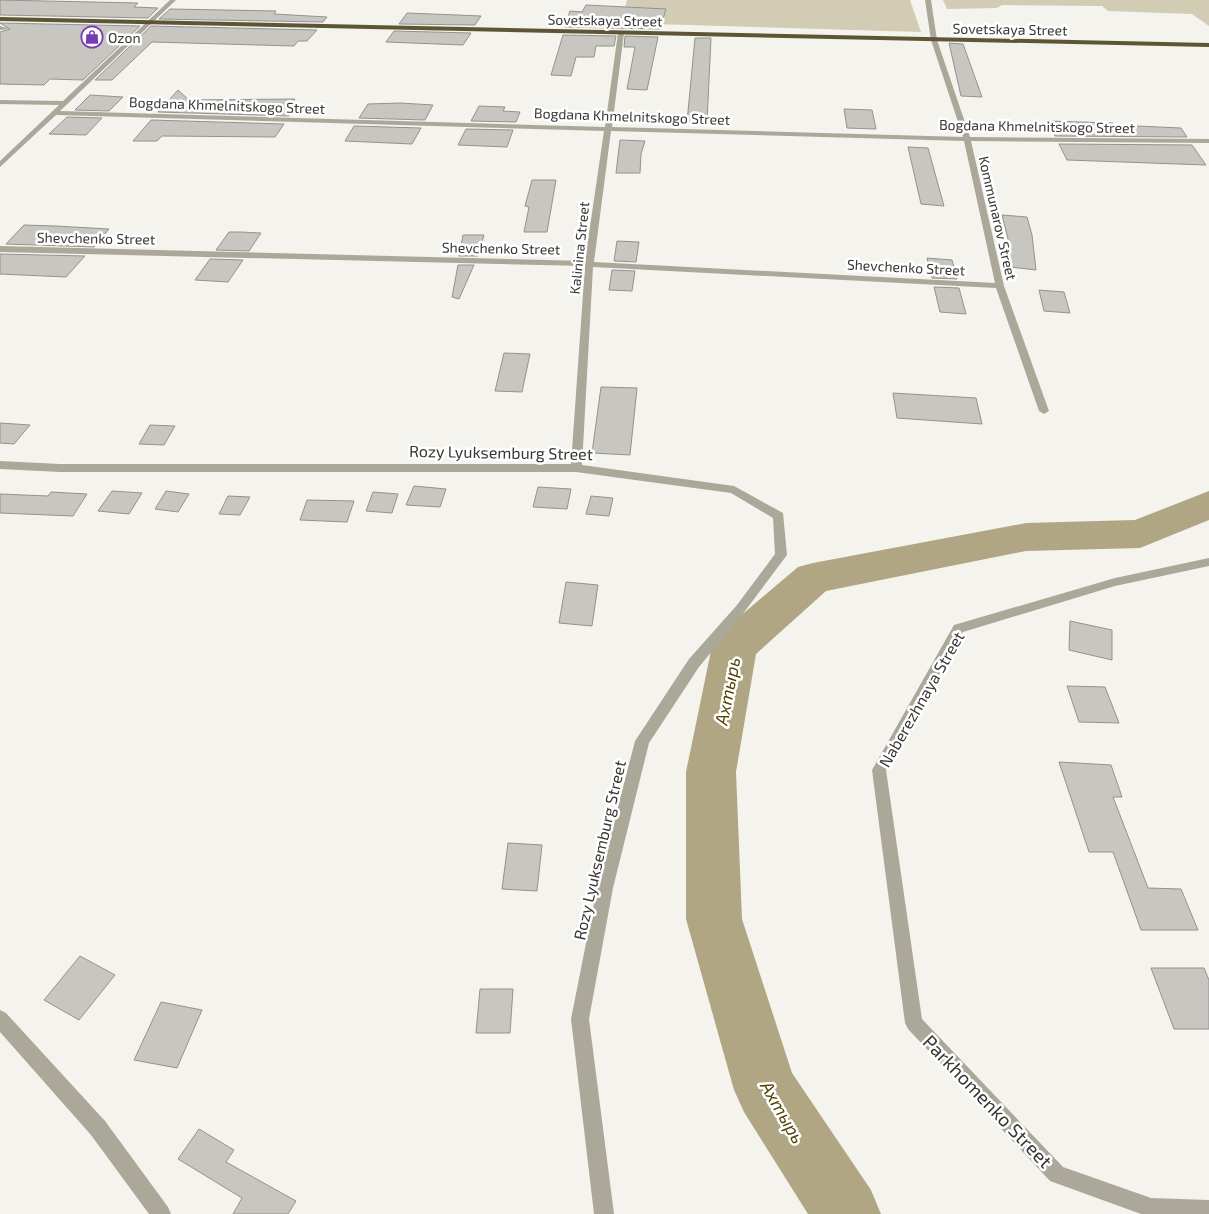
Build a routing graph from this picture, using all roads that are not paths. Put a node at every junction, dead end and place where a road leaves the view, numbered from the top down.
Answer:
1 (173, 0) edge
2 (928, 0) edge
3 (0, 19) edge
4 (149, 23) junction
5 (621, 33) junction
6 (934, 40) junction
7 (1209, 45) edge
8 (0, 102) edge
9 (63, 103) junction
10 (55, 113) junction
11 (607, 128) junction
12 (967, 139) junction
13 (1209, 141) edge
14 (0, 165) edge
15 (0, 249) edge
16 (589, 264) junction
17 (1000, 286) junction
18 (1044, 411) dead end
19 (0, 466) edge
20 (576, 468) junction
21 (1209, 562) edge
22 (0, 1019) edge
23 (914, 1023) joint
24 (1209, 1210) edge
25 (1152, 1211) edge
26 (161, 1214) edge
27 (604, 1214) edge

1 - 4 street
2 - 6 street, Kommunarov Street
3 - 4 highway, Sovetskaya Street
4 - 5 highway, Sovetskaya Street
4 - 9 street
5 - 6 highway, Sovetskaya Street
5 - 11 street, Kalinina Street
6 - 7 highway, Sovetskaya Street
6 - 12 street, Kommunarov Street
8 - 9 street
9 - 10 street
10 - 11 street, Bogdana Khmelnitskogo Street
10 - 14 street
11 - 12 street, Bogdana Khmelnitskogo Street
11 - 16 street, Kalinina Street
12 - 13 street, Bogdana Khmelnitskogo Street
12 - 17 street, Kommunarov Street
15 - 16 street, Shevchenko Street
16 - 17 street, Shevchenko Street
16 - 20 street, Kalinina Street
17 - 18 street, Kommunarov Street
19 - 20 street, Rozy Lyuksemburg Street
20 - 27 street, Rozy Lyuksemburg Street
21 - 23 street, Naberezhnaya Street
22 - 26 street
23 - 25 street, Parkhomenko Street
24 - 25 street, Parkhomenko Street

